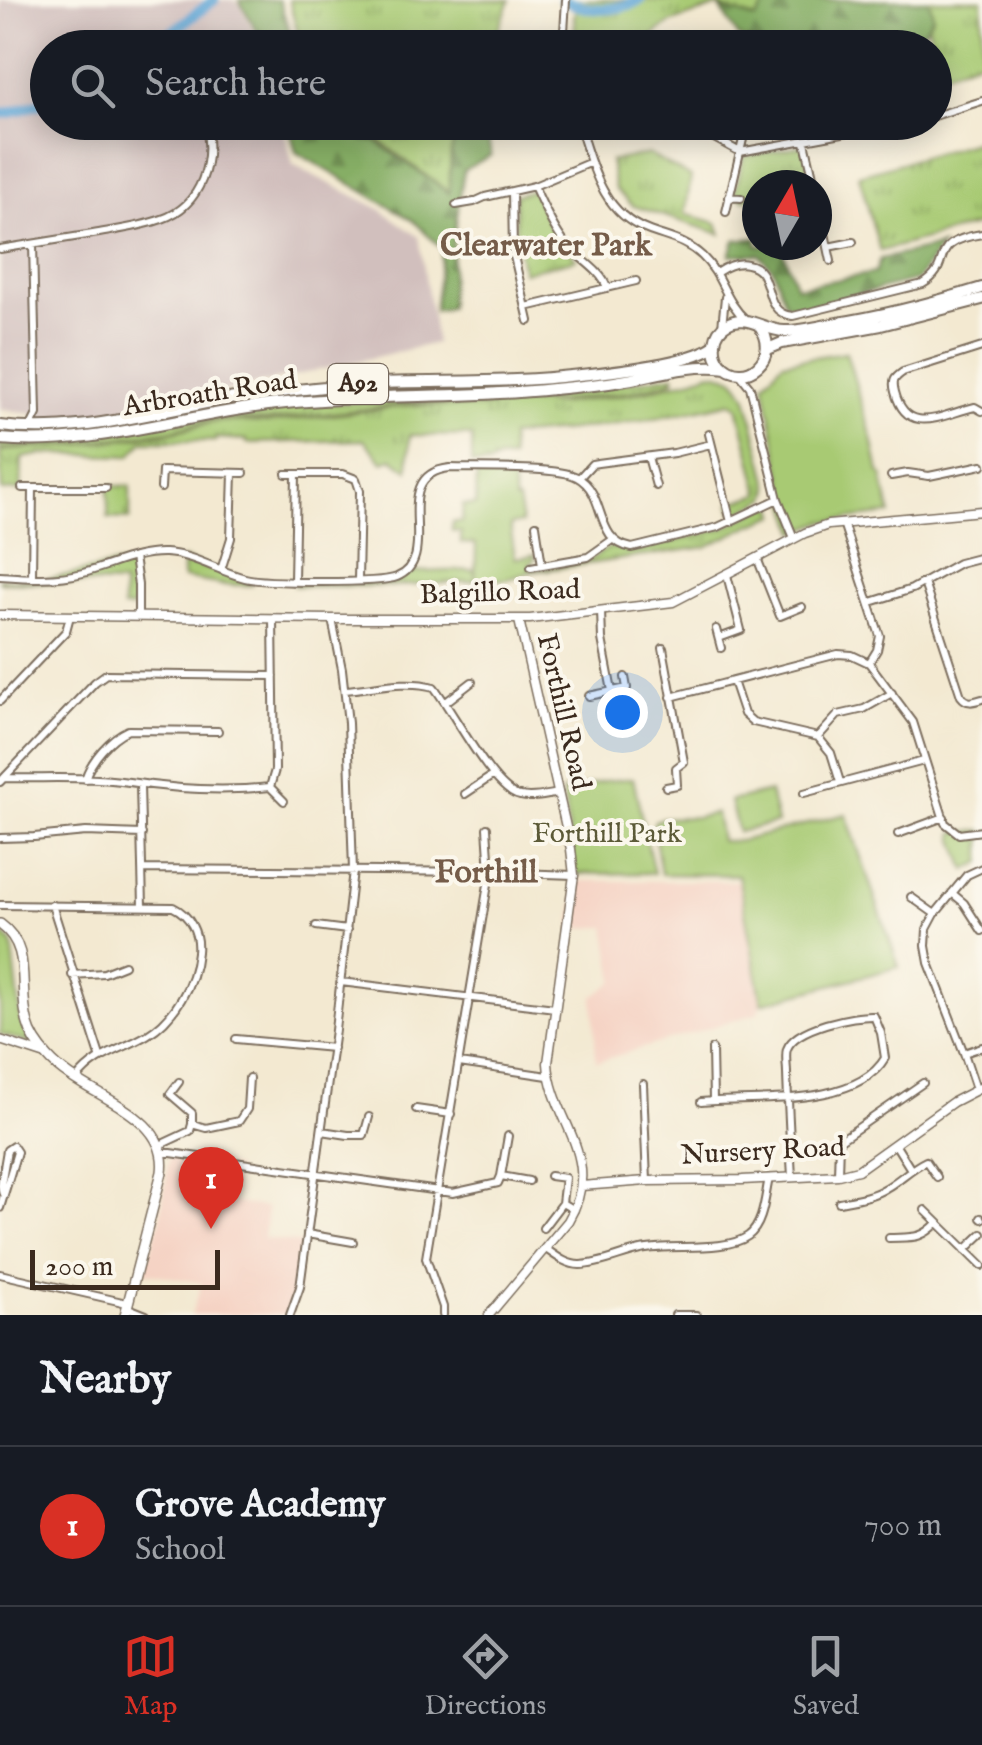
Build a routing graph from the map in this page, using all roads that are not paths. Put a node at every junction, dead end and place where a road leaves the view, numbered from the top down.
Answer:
1 (566, 0) edge
2 (564, 30) edge
3 (982, 101) edge
4 (952, 110) edge
5 (209, 140) edge
6 (584, 140) edge
7 (718, 140) edge
8 (743, 140) edge
9 (816, 140) edge
10 (806, 142) junction
11 (740, 152) junction
12 (591, 162) junction
13 (812, 170) edge
14 (534, 186) junction
15 (512, 192) junction
16 (729, 197) junction
17 (741, 198) dead end
18 (456, 204) dead end
19 (726, 212) dead end
20 (982, 234) edge
21 (853, 242) dead end
22 (33, 244) junction
23 (832, 246) edge
24 (0, 249) edge
25 (716, 273) junction
26 (636, 282) dead end
27 (606, 288) junction
28 (982, 288) edge
29 (726, 295) junction
30 (982, 299) edge
31 (526, 307) junction
32 (746, 320) junction
33 (529, 321) dead end
34 (760, 327) junction
35 (722, 328) junction
36 (714, 345) junction
37 (982, 346) edge
38 (768, 349) junction
39 (726, 368) junction
40 (754, 369) junction
41 (738, 372) junction
42 (750, 388) junction
43 (982, 411) edge
44 (37, 414) junction
45 (0, 426) edge
46 (30, 428) junction
47 (47, 428) junction
48 (709, 434) dead end
49 (0, 439) edge
50 (711, 444) junction
51 (648, 457) junction
52 (982, 464) edge
53 (233, 473) junction
54 (244, 474) dead end
55 (286, 474) dead end
56 (296, 474) junction
57 (891, 476) dead end
58 (580, 478) junction
59 (656, 486) dead end
60 (22, 488) dead end
61 (33, 488) junction
62 (106, 488) dead end
63 (161, 488) dead end
64 (778, 499) junction
65 (982, 511) edge
66 (731, 522) junction
67 (842, 524) junction
68 (536, 525) dead end
69 (794, 538) junction
70 (612, 540) junction
71 (134, 557) junction
72 (982, 557) edge
73 (757, 558) junction
74 (542, 565) junction
75 (531, 568) dead end
76 (222, 570) junction
77 (728, 575) junction
78 (0, 576) edge
79 (32, 578) junction
80 (358, 580) junction
81 (294, 581) junction
82 (924, 583) junction
83 (870, 602) junction
84 (802, 607) dead end
85 (601, 612) junction
86 (0, 615) edge
87 (70, 616) junction
88 (138, 617) junction
89 (273, 619) junction
90 (332, 619) junction
91 (519, 620) junction
92 (716, 628) dead end
93 (718, 638) junction
94 (663, 648) dead end
95 (721, 648) dead end
96 (869, 663) junction
97 (274, 676) junction
98 (625, 678) dead end
99 (733, 681) junction
100 (472, 682) dead end
101 (345, 690) junction
102 (612, 691) junction
103 (892, 693) junction
104 (588, 696) dead end
105 (671, 697) junction
106 (982, 699) edge
107 (0, 701) edge
108 (446, 702) junction
109 (218, 731) dead end
110 (818, 737) junction
111 (924, 761) junction
112 (492, 776) junction
113 (2, 780) edge
114 (84, 780) junction
115 (840, 782) junction
116 (140, 785) junction
117 (666, 787) dead end
118 (270, 788) junction
119 (559, 793) junction
120 (804, 793) dead end
121 (465, 794) dead end
122 (284, 801) dead end
123 (944, 818) junction
124 (488, 828) dead end
125 (982, 831) edge
126 (142, 834) junction
127 (898, 834) dead end
128 (0, 838) edge
129 (982, 868) edge
130 (144, 869) junction
131 (353, 870) junction
132 (490, 872) junction
133 (574, 875) junction
134 (952, 893) junction
135 (911, 897) dead end
136 (0, 905) edge
137 (52, 905) junction
138 (143, 906) junction
139 (935, 914) junction
140 (0, 924) edge
141 (316, 926) dead end
142 (347, 930) junction
143 (982, 930) edge
144 (124, 966) dead end
145 (72, 974) junction
146 (340, 982) junction
147 (468, 996) junction
148 (555, 1008) junction
149 (236, 1038) dead end
150 (0, 1040) edge
151 (982, 1047) edge
152 (333, 1048) junction
153 (712, 1049) dead end
154 (964, 1054) junction
155 (46, 1055) junction
156 (100, 1056) junction
157 (459, 1062) junction
158 (548, 1076) junction
159 (249, 1078) dead end
160 (76, 1082) junction
161 (179, 1082) dead end
162 (924, 1083) dead end
163 (642, 1084) dead end
164 (979, 1088) edge
165 (788, 1097) junction
166 (713, 1101) junction
167 (700, 1102) dead end
168 (416, 1109) dead end
169 (451, 1114) junction
170 (369, 1118) dead end
171 (192, 1124) junction
172 (322, 1131) junction
173 (508, 1136) dead end
174 (815, 1144) dead end
175 (896, 1144) junction
176 (837, 1145) junction
177 (161, 1149) junction
178 (910, 1168) junction
179 (316, 1174) junction
180 (838, 1175) junction
181 (502, 1176) junction
182 (550, 1176) dead end
183 (792, 1177) junction
184 (937, 1177) dead end
185 (769, 1178) junction
186 (528, 1181) dead end
187 (647, 1181) junction
188 (580, 1186) junction
189 (436, 1190) junction
190 (3, 1194) junction
191 (839, 1202) dead end
192 (562, 1203) junction
193 (0, 1208) edge
194 (574, 1210) junction
195 (926, 1210) dead end
196 (937, 1223) junction
197 (544, 1228) dead end
198 (306, 1234) junction
199 (982, 1234) edge
200 (888, 1238) dead end
201 (353, 1242) dead end
202 (546, 1250) junction
203 (965, 1250) junction
204 (982, 1266) edge
205 (0, 1274) edge
206 (126, 1308) edge
207 (696, 1314) edge
208 (146, 1315) edge
209 (290, 1315) edge
210 (443, 1315) edge
211 (489, 1315) edge
212 (675, 1315) edge

1 - 2 street
3 - 4 street
5 - 22 street
6 - 12 street
7 - 11 street
8 - 11 street
9 - 10 street
10 - 11 street
10 - 13 street
11 - 16 street
12 - 14 street
12 - 25 street
14 - 15 street
14 - 27 street
15 - 18 street
15 - 31 street
16 - 17 street
16 - 19 street
20 - 25 street
21 - 23 street
22 - 24 street
22 - 44 street
25 - 29 street
26 - 27 street
27 - 31 street
28 - 34 main road
29 - 32 street
29 - 35 street
30 - 38 main road
31 - 33 street
32 - 34 main road
32 - 35 main road
34 - 38 main road
35 - 36 main road
36 - 39 main road
36 - 47 main road, Arbroath Road / A92
37 - 43 street
38 - 40 main road
39 - 41 main road, A92
39 - 49 main road, Arbroath Road / A92
40 - 41 main road, A92
40 - 42 street
41 - 42 street
42 - 64 street
44 - 46 street
44 - 47 street
45 - 46 main road, Arbroath Road / A92
46 - 47 main road, Arbroath Road / A92
48 - 50 street
50 - 51 street
50 - 66 street
51 - 58 street
51 - 59 street
52 - 57 street
53 - 54 street
53 - 63 street
53 - 76 street
55 - 56 street
56 - 80 street
56 - 81 street
58 - 70 street
58 - 80 street
60 - 61 street
61 - 62 street
61 - 79 street
64 - 66 street
64 - 69 street
65 - 67 street, Balgillo Road
66 - 70 street
67 - 69 street, Balgillo Road
67 - 83 street
68 - 74 street
69 - 73 street, Balgillo Road
70 - 74 street
71 - 76 street
71 - 79 street
71 - 88 street
72 - 82 street
73 - 77 street, Balgillo Road
73 - 84 street
74 - 75 street
76 - 81 street
77 - 85 street, Balgillo Road
77 - 93 street
78 - 79 street
80 - 81 street
82 - 83 street
82 - 106 street
83 - 96 street
85 - 91 street, Balgillo Road
85 - 102 street
86 - 87 street, Balgillo Road
87 - 88 street, Balgillo Road
87 - 107 street
88 - 89 street, Balgillo Road
89 - 90 street, Balgillo Road
89 - 97 street
90 - 91 street, Balgillo Road
90 - 101 street
91 - 119 street, Forthill Road
92 - 93 street
93 - 95 street
94 - 105 street
96 - 99 street
96 - 103 street
97 - 113 street
97 - 118 street
98 - 102 street
99 - 105 street
99 - 110 street
100 - 108 street
101 - 108 street
101 - 131 street
102 - 104 street
103 - 110 street
103 - 111 street
105 - 117 street
108 - 112 street
109 - 114 street
110 - 115 street
111 - 115 street
111 - 123 street
112 - 119 street
112 - 121 street
113 - 114 street
114 - 116 street
115 - 120 street
116 - 118 street
116 - 126 street
118 - 122 street
119 - 133 street, Forthill Road
123 - 125 street
123 - 127 street
124 - 132 street
126 - 128 street
126 - 130 street
129 - 134 street
130 - 131 street
130 - 138 street
131 - 132 street
131 - 142 street
132 - 133 street
132 - 147 street
133 - 148 street, Forthill Road
134 - 139 street
134 - 143 street
135 - 139 street
136 - 137 street
137 - 138 street
137 - 145 street
138 - 156 street
139 - 154 street
140 - 155 main road
141 - 142 street
142 - 146 street
144 - 145 street
145 - 156 street
146 - 147 street
146 - 152 street
147 - 148 street
147 - 157 street
148 - 158 street, Forthill Road
149 - 152 street
150 - 155 street
151 - 154 street
152 - 172 street
153 - 166 street
154 - 164 street
155 - 160 main road
156 - 160 street
157 - 158 street
157 - 169 street
158 - 188 street, Forthill Road
159 - 171 street
160 - 177 main road
161 - 171 street
162 - 176 street
163 - 187 street
164 - 175 street, Nursery Road
165 - 165 street
165 - 166 street
165 - 183 street
166 - 167 street
168 - 169 street
169 - 189 street
170 - 172 street
171 - 177 street
172 - 179 street
173 - 181 street
174 - 176 street
175 - 178 street
175 - 180 street, Nursery Road
176 - 180 street
177 - 179 street
177 - 206 main road
178 - 184 street
178 - 191 street
179 - 189 street
179 - 198 street
180 - 183 street, Nursery Road
181 - 186 street
181 - 189 street
182 - 192 street
183 - 185 street, Nursery Road
185 - 187 street, Nursery Road
185 - 202 street
187 - 188 street, Nursery Road
188 - 194 street, Forthill Road
189 - 210 street
190 - 190 street
190 - 193 street
192 - 194 street
192 - 197 street
194 - 202 street, Forthill Road
195 - 196 street
196 - 200 street
196 - 203 street
198 - 201 street
198 - 209 street
199 - 203 street
202 - 211 street, Forthill Road
203 - 204 street
205 - 206 street
206 - 208 street
207 - 212 street

